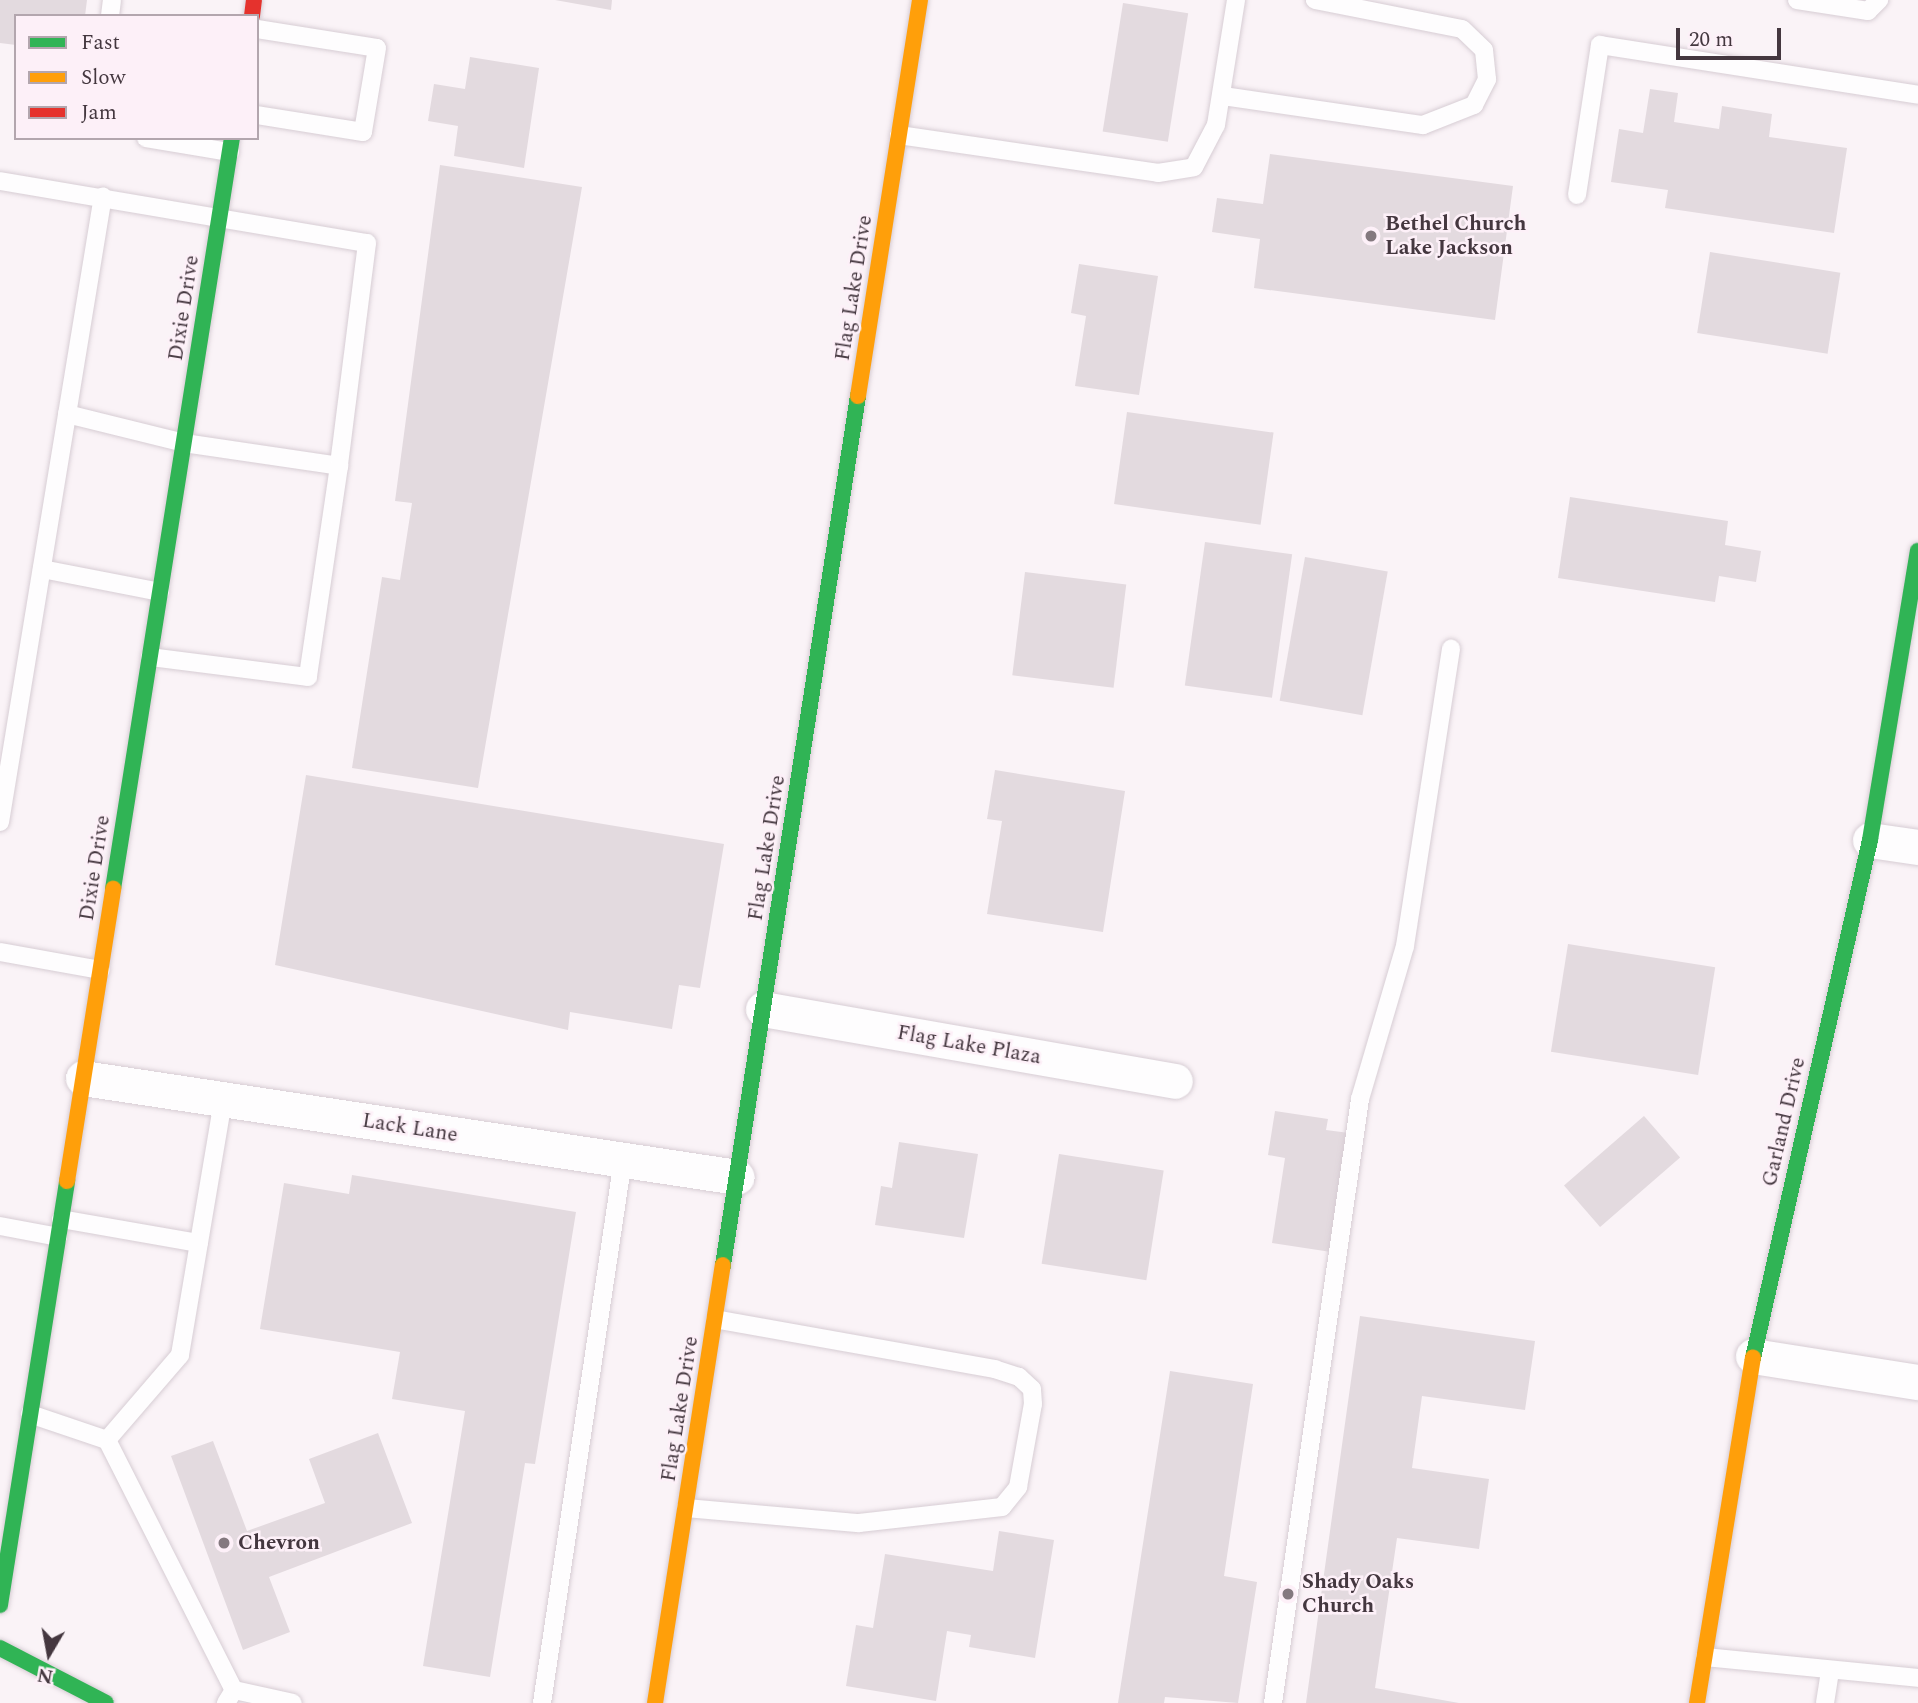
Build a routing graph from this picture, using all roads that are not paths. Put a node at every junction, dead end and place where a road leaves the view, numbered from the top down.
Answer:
1 (920, 0) edge
2 (1236, 0) edge
3 (1315, 0) edge
4 (1797, 0) edge
5 (1879, 0) edge
6 (259, 29) edge
7 (1918, 95) edge
8 (1223, 96) junction
9 (259, 115) edge
10 (899, 135) junction
11 (170, 140) edge
12 (231, 145) edge
13 (0, 181) edge
14 (1577, 195) dead end
15 (103, 196) junction
16 (220, 215) junction
17 (67, 414) junction
18 (184, 443) junction
19 (339, 466) junction
20 (1918, 551) edge
21 (41, 569) junction
22 (160, 592) junction
23 (1451, 649) dead end
24 (150, 657) junction
25 (0, 822) edge
26 (1870, 840) junction
27 (1918, 847) edge
28 (0, 952) edge
29 (100, 970) junction
30 (763, 1009) junction
31 (83, 1078) junction
32 (1175, 1081) dead end
33 (223, 1100) junction
34 (623, 1160) junction
35 (737, 1177) junction
36 (61, 1219) junction
37 (0, 1226) edge
38 (58, 1237) junction
39 (199, 1242) junction
40 (715, 1319) junction
41 (1754, 1356) junction
42 (1918, 1382) edge
43 (30, 1414) junction
44 (8, 1439) dead end
45 (107, 1440) junction
46 (686, 1508) junction
47 (0, 1605) edge
48 (0, 1648) edge
49 (1705, 1657) junction
50 (1830, 1670) junction
51 (1918, 1678) edge
52 (230, 1696) edge
53 (106, 1703) edge
54 (293, 1703) edge
55 (542, 1703) edge
56 (656, 1703) edge
57 (1273, 1703) edge
58 (1697, 1703) edge
59 (1825, 1703) edge

1 - 10 street, Flag Lake Drive
2 - 8 lane
3 - 8 lane
4 - 5 lane
6 - 9 lane
7 - 14 lane
8 - 10 lane
10 - 30 street, Flag Lake Drive
11 - 12 lane
12 - 16 street, Dixie Drive
13 - 15 lane
15 - 16 lane
15 - 17 lane
16 - 18 street, Dixie Drive
16 - 19 lane
17 - 18 lane
17 - 21 lane
18 - 19 lane
18 - 22 street, Dixie Drive
19 - 24 lane
20 - 26 street, Garland Drive
21 - 22 lane
21 - 25 lane
22 - 24 street, Dixie Drive
23 - 57 lane
24 - 29 street, Dixie Drive
26 - 27 street
26 - 41 street, Garland Drive
28 - 29 lane
29 - 31 street, Dixie Drive
30 - 32 street, Flag Lake Plaza
30 - 35 street, Flag Lake Drive
31 - 33 street, Lack Lane
31 - 36 street, Dixie Drive
33 - 34 street, Lack Lane
33 - 39 lane
34 - 35 street, Lack Lane
34 - 55 lane
35 - 40 street, Flag Lake Drive
36 - 38 street, Dixie Drive
36 - 39 lane
37 - 38 lane
38 - 43 street, Dixie Drive
39 - 45 lane
40 - 46 street, Flag Lake Drive
40 - 46 lane
41 - 42 street
41 - 49 street, Garland Drive
43 - 44 street
43 - 45 lane
43 - 47 street, Dixie Drive
45 - 52 lane
46 - 56 street, Flag Lake Drive
48 - 53 street
49 - 50 lane
49 - 58 street, Garland Drive
50 - 51 lane
50 - 59 lane
52 - 54 lane

